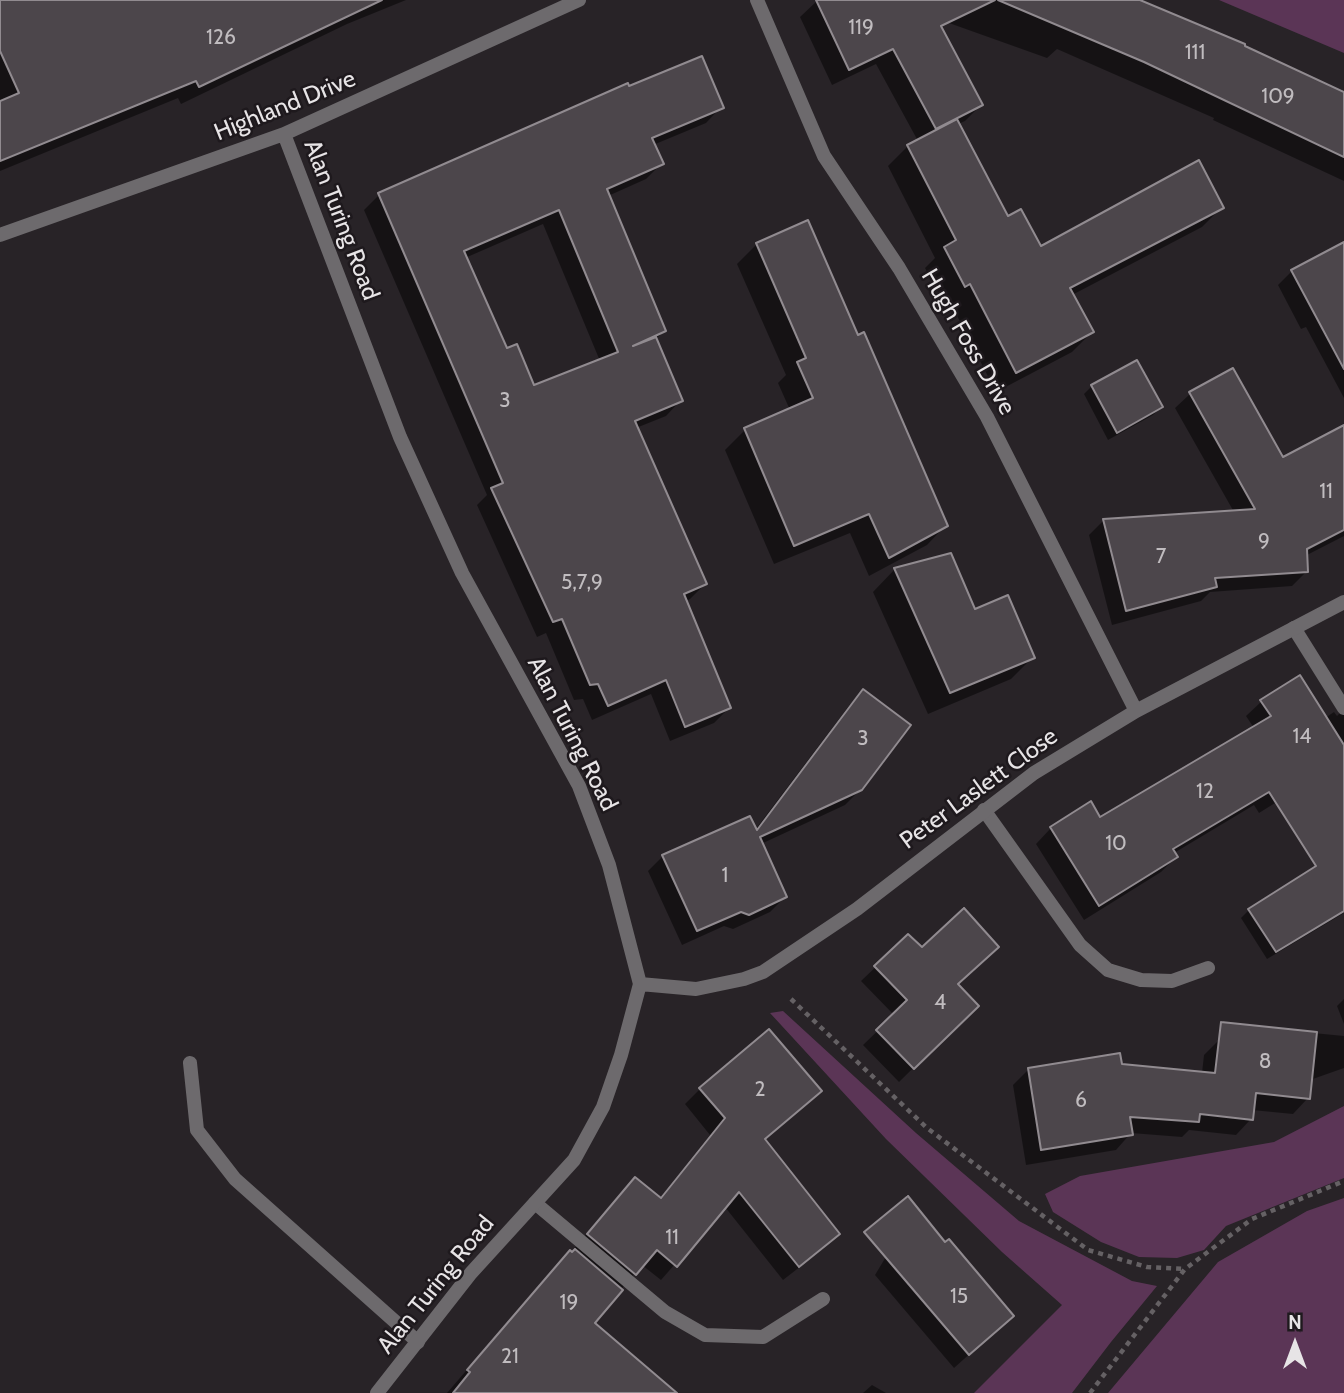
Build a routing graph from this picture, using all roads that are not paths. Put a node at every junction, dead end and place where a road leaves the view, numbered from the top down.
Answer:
1 (579, 0) edge
2 (757, 0) edge
3 (284, 134) junction
4 (0, 235) edge
5 (1344, 602) edge
6 (1294, 628) junction
7 (1344, 708) edge
8 (1136, 711) junction
9 (985, 810) junction
10 (1208, 968) dead end
11 (640, 984) junction
12 (190, 1063) dead end
13 (535, 1203) junction
14 (823, 1299) dead end
15 (418, 1342) junction
16 (380, 1392) edge

1 - 3 street, Highland Drive
2 - 8 street, Hugh Foss Drive
3 - 4 street, Highland Drive
3 - 11 street, Alan Turing Road
5 - 6 street, Peter Laslett Close
6 - 7 street
6 - 8 street, Peter Laslett Close
8 - 9 street, Peter Laslett Close
9 - 10 street
9 - 11 street, Peter Laslett Close
11 - 13 street, Alan Turing Road
12 - 15 street
13 - 14 street
13 - 15 street, Alan Turing Road
15 - 16 street, Alan Turing Road

